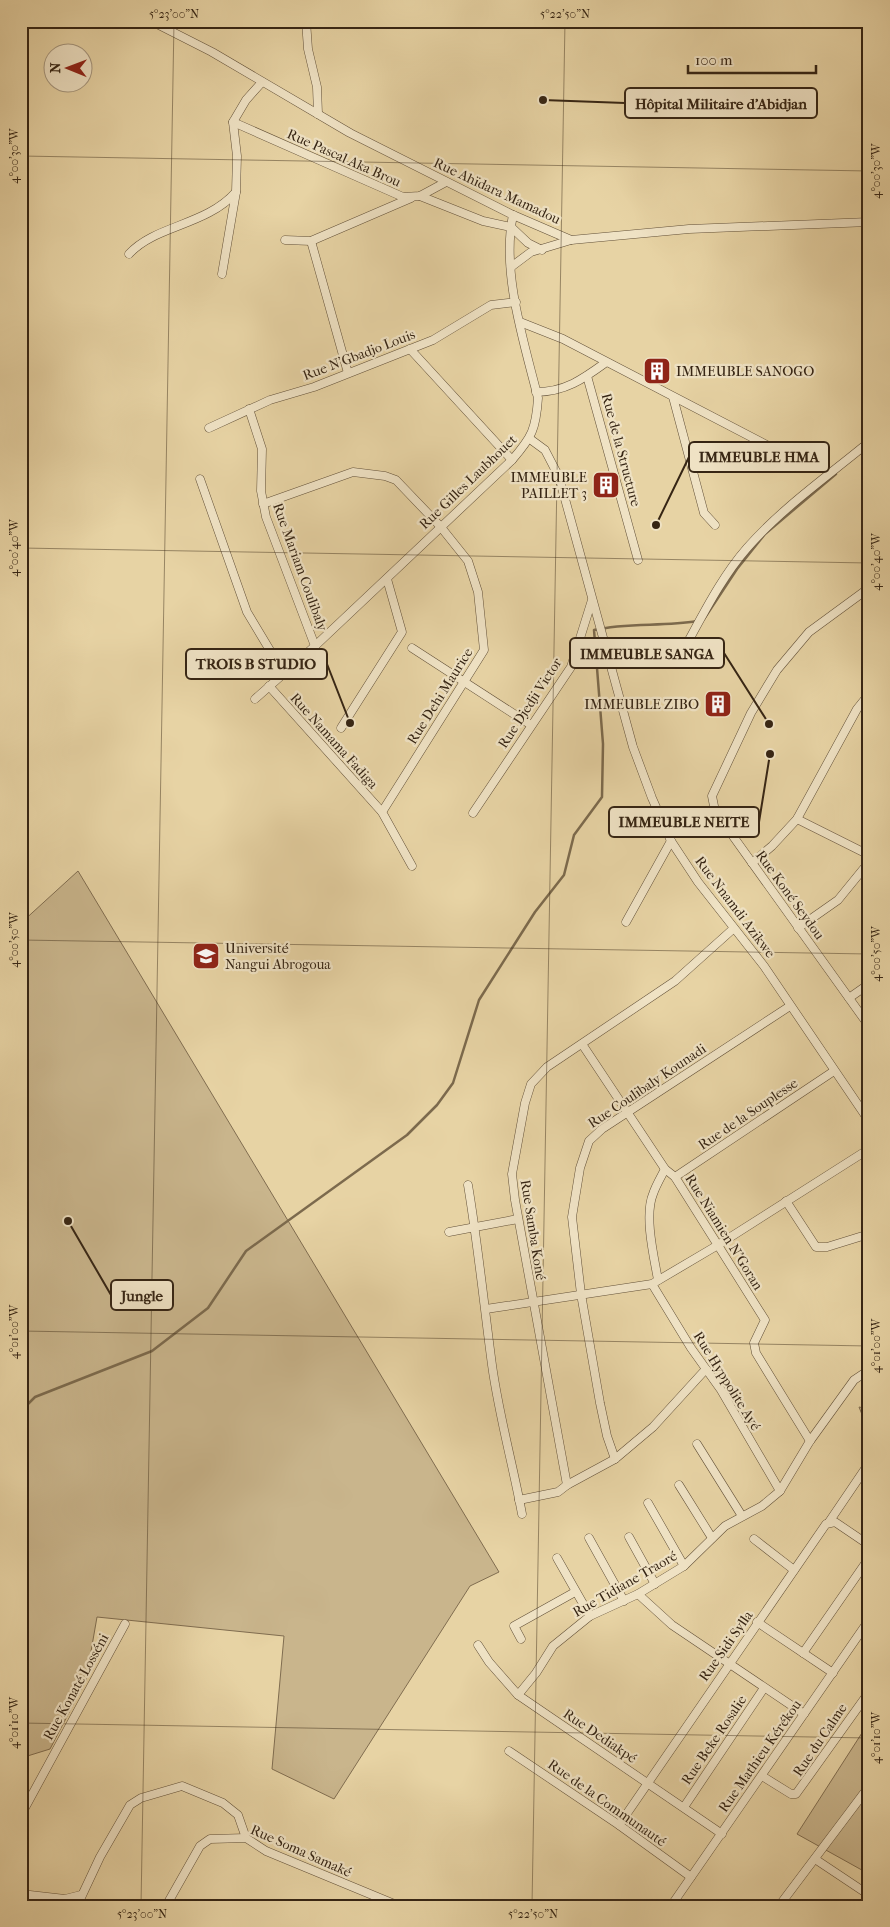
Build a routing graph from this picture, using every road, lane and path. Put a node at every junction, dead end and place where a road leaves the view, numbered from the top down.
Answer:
1 (151, 21) edge
2 (306, 21) edge
3 (262, 82) junction
4 (318, 114) junction
5 (233, 122) junction
6 (446, 182) junction
7 (236, 192) junction
8 (417, 196) junction
9 (513, 215) junction
10 (869, 222) edge
11 (511, 227) junction
12 (284, 240) dead end
13 (571, 240) junction
14 (311, 241) junction
15 (542, 250) junction
16 (129, 254) dead end
17 (511, 267) junction
18 (222, 274) dead end
19 (516, 302) junction
20 (520, 322) junction
21 (410, 349) junction
22 (605, 363) junction
23 (348, 373) junction
24 (588, 376) junction
25 (536, 392) junction
26 (673, 397) junction
27 (249, 409) junction
28 (209, 428) dead end
29 (530, 439) junction
30 (869, 442) edge
31 (782, 452) dead end
32 (512, 460) junction
33 (200, 478) dead end
34 (264, 504) junction
35 (715, 525) dead end
36 (440, 526) junction
37 (638, 560) dead end
38 (387, 578) junction
39 (869, 588) edge
40 (592, 600) junction
41 (315, 646) junction
42 (412, 648) dead end
43 (678, 658) dead end
44 (283, 672) junction
45 (466, 681) junction
46 (269, 686) junction
47 (869, 694) edge
48 (255, 699) dead end
49 (531, 725) junction
50 (341, 728) dead end
51 (382, 812) junction
52 (474, 813) dead end
53 (797, 819) junction
54 (671, 841) junction
55 (869, 855) edge
56 (869, 862) edge
57 (752, 863) junction
58 (412, 866) dead end
59 (626, 922) dead end
60 (734, 928) junction
61 (798, 928) junction
62 (869, 984) edge
63 (849, 998) junction
64 (790, 1006) junction
65 (869, 1026) edge
66 (582, 1044) junction
67 (834, 1071) junction
68 (628, 1113) junction
69 (869, 1121) edge
70 (869, 1149) edge
71 (665, 1169) junction
72 (675, 1177) junction
73 (468, 1184) dead end
74 (786, 1201) junction
75 (518, 1219) junction
76 (475, 1227) junction
77 (449, 1232) dead end
78 (869, 1234) edge
79 (718, 1246) junction
80 (655, 1282) junction
81 (581, 1294) junction
82 (532, 1302) junction
83 (486, 1309) junction
84 (706, 1369) junction
85 (869, 1370) edge
86 (810, 1441) junction
87 (697, 1444) dead end
88 (615, 1459) junction
89 (869, 1463) edge
90 (567, 1485) junction
91 (679, 1485) dead end
92 (780, 1491) junction
93 (519, 1500) junction
94 (648, 1503) dead end
95 (522, 1514) dead end
96 (742, 1516) junction
97 (829, 1522) junction
98 (629, 1537) dead end
99 (589, 1538) dead end
100 (712, 1538) junction
101 (754, 1539) dead end
102 (869, 1545) edge
103 (557, 1558) dead end
104 (869, 1558) edge
105 (684, 1566) junction
106 (794, 1570) junction
107 (655, 1584) junction
108 (574, 1592) junction
109 (638, 1594) junction
110 (624, 1601) junction
111 (590, 1616) junction
112 (869, 1620) edge
113 (757, 1622) junction
114 (125, 1624) dead end
115 (521, 1639) dead end
116 (478, 1645) dead end
117 (804, 1653) junction
118 (728, 1664) junction
119 (832, 1673) junction
120 (764, 1688) junction
121 (869, 1692) edge
122 (518, 1695) junction
123 (804, 1714) junction
124 (509, 1750) dead end
125 (762, 1776) junction
126 (646, 1782) junction
127 (864, 1793) dead end
128 (684, 1807) junction
129 (21, 1816) edge
130 (619, 1825) junction
131 (722, 1834) junction
132 (246, 1838) junction
133 (814, 1859) junction
134 (691, 1877) junction
135 (21, 1894) edge
136 (81, 1895) junction
137 (869, 1895) edge
138 (77, 1906) edge
139 (166, 1906) edge
140 (400, 1906) edge
141 (672, 1906) edge
142 (779, 1906) edge

1 - 3 street, Rue Ahïdara Mamadou
2 - 4 street
3 - 4 street, Rue Ahïdara Mamadou
3 - 5 street
4 - 6 street, Rue Ahïdara Mamadou
5 - 7 street
5 - 8 street, Rue Pascal Aka Brou
6 - 8 street
6 - 9 street, Rue Ahïdara Mamadou
7 - 16 street
7 - 18 street
8 - 11 street, Rue Pascal Aka Brou
8 - 14 street
9 - 11 street, Rue Gilles Laubhouet
9 - 13 street, Rue Ahïdara Mamadou
10 - 13 street, Rue Ahïdara Mamadou
11 - 15 street
11 - 17 street, Rue Gilles Laubhouet
12 - 14 street
13 - 15 street
14 - 23 street
15 - 17 street
17 - 19 street, Rue Gilles Laubhouet
19 - 20 street, Rue Gilles Laubhouet
19 - 21 street, Rue N'Gbadjo Louis
20 - 22 street
20 - 25 street, Rue Gilles Laubhouet
21 - 23 street, Rue N'Gbadjo Louis
21 - 32 street
22 - 24 street
22 - 26 street
23 - 27 street, Rue N'Gbadjo Louis
24 - 25 street
24 - 37 street, Rue de la Structure
25 - 29 street, Rue Gilles Laubhouet
26 - 31 street
26 - 35 street
27 - 28 street, Rue N'Gbadjo Louis
27 - 34 street, Rue Mariam Coulibaly
29 - 32 street, Rue Gilles Laubhouet
29 - 40 street, Rue Nnamdi Azikwe
30 - 43 street
32 - 36 street, Rue Gilles Laubhouet
33 - 44 street
34 - 36 street, Rue Dehi Maurice
34 - 41 street, Rue Mariam Coulibaly
36 - 38 street, Rue Gilles Laubhouet
36 - 45 street, Rue Dehi Maurice
38 - 41 street, Rue Gilles Laubhouet
38 - 50 street
39 - 57 street, Rue Koné Seydou
40 - 49 street, Rue Djedji Victor
40 - 54 street, Rue Nnamdi Azikwe
41 - 44 street, Rue Gilles Laubhouet
42 - 45 street
44 - 46 street, Rue Gilles Laubhouet
45 - 49 street
45 - 51 street, Rue Dehi Maurice
46 - 48 street, Rue Gilles Laubhouet
46 - 51 street, Rue Namama Fadiga
47 - 53 street
49 - 52 street, Rue Djedji Victor
51 - 58 street
53 - 55 street
53 - 57 street
54 - 59 street
54 - 60 street, Rue Nnamdi Azikwe
56 - 61 street
57 - 61 street, Rue Koné Seydou
60 - 64 street, Rue Nnamdi Azikwe
60 - 66 street, Rue Samba Koné
61 - 63 street, Rue Koné Seydou
62 - 63 street
63 - 65 street, Rue Koné Seydou
64 - 67 street, Rue Nnamdi Azikwe
64 - 68 street, Rue Coulibaly Kounadi
66 - 68 street, Rue Niamien N'Goran
66 - 75 street, Rue Samba Koné
67 - 69 street, Rue Nnamdi Azikwe
67 - 72 street, Rue de la Souplesse
68 - 71 street, Rue Niamien N'Goran
68 - 81 street, Rue Coulibaly Kounadi
70 - 74 street
71 - 72 street, Rue Niamien N'Goran
71 - 80 street
72 - 79 street, Rue Niamien N'Goran
73 - 76 street
74 - 78 street
74 - 79 street
75 - 76 street
75 - 82 street, Rue Samba Koné
76 - 77 street
76 - 83 street
79 - 80 street
79 - 86 street, Rue Niamien N'Goran
80 - 81 street
80 - 84 street, Rue Hyppolite Ayé
81 - 82 street
81 - 88 street, Rue Coulibaly Kounadi
82 - 83 street
82 - 90 street, Rue Samba Koné
83 - 93 street
84 - 88 street
84 - 92 street, Rue Hyppolite Ayé
85 - 86 street, Rue Tidiane Traoré
86 - 92 street, Rue Tidiane Traoré
87 - 96 street
88 - 90 street
89 - 97 street, Rue Sidi Sylla
90 - 93 street
91 - 100 street
92 - 96 street, Rue Tidiane Traoré
93 - 95 street
94 - 105 street
96 - 100 street, Rue Tidiane Traoré
97 - 102 street
97 - 106 street, Rue Sidi Sylla
98 - 107 street
99 - 110 street
100 - 105 street, Rue Tidiane Traoré
101 - 106 street
103 - 108 street
104 - 117 street
105 - 107 street, Rue Tidiane Traoré
106 - 113 street, Rue Sidi Sylla
107 - 109 street, Rue Tidiane Traoré
108 - 111 street
108 - 115 street
109 - 110 street, Rue Tidiane Traoré
109 - 118 street
110 - 111 street, Rue Tidiane Traoré
111 - 122 street, Rue Tidiane Traoré
112 - 119 street, Rue Mathieu Kérékou
113 - 117 street
113 - 118 street, Rue Sidi Sylla
114 - 129 street, Rue Konaté Losséni
116 - 122 street, Rue Dediakpé
117 - 119 street
118 - 120 street
118 - 126 street, Rue Sidi Sylla
119 - 123 street, Rue Mathieu Kérékou
120 - 123 street
120 - 128 street, Rue Beke Rosalie
121 - 125 street, Rue du Calme
122 - 126 street, Rue Dediakpé
123 - 125 street, Rue Mathieu Kérékou
124 - 130 street, Rue de la Communauté
125 - 131 street, Rue Mathieu Kérékou
126 - 128 street, Rue Dediakpé
126 - 130 street, Rue Sidi Sylla
127 - 133 street
128 - 131 street, Rue Dediakpé
130 - 134 street, Rue de la Communauté
131 - 134 street, Rue Mathieu Kérékou
132 - 136 street
132 - 139 street, Rue Soma Samaké
132 - 140 street, Rue Soma Samaké
133 - 137 street
133 - 142 street
134 - 141 street, Rue Mathieu Kérékou
135 - 136 street
136 - 138 street

